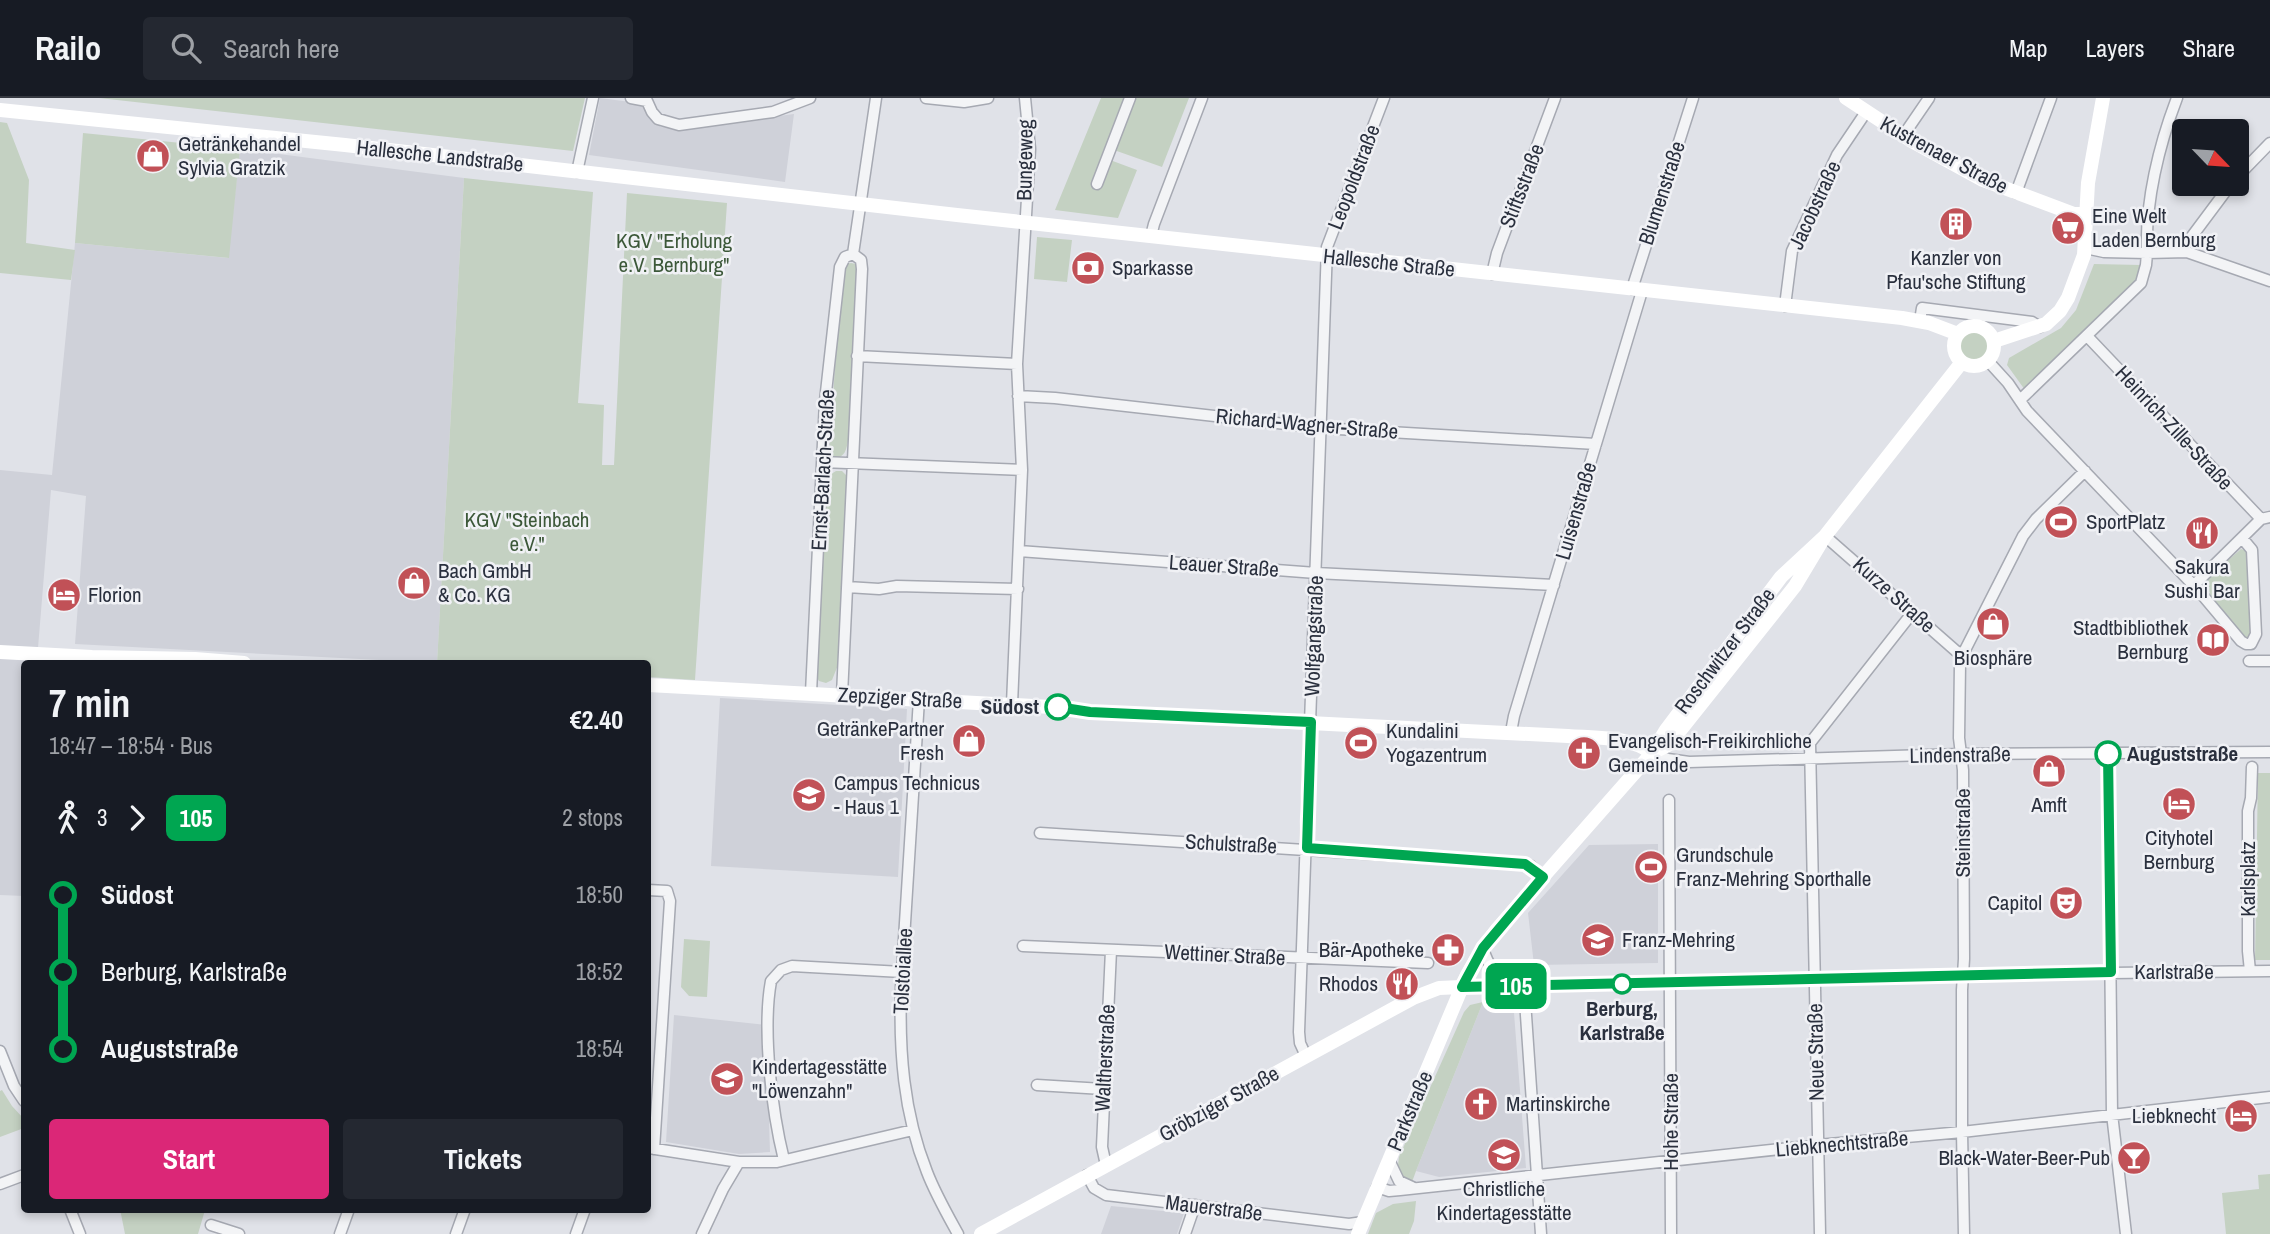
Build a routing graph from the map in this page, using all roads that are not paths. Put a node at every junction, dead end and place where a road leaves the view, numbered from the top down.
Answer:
1 (593, 98) edge
2 (631, 98) edge
3 (810, 98) edge
4 (876, 98) edge
5 (926, 98) edge
6 (988, 98) edge
7 (1025, 98) edge
8 (1130, 98) edge
9 (1202, 98) edge
10 (1384, 98) edge
11 (1555, 98) edge
12 (1693, 98) edge
13 (1846, 98) edge
14 (1929, 98) edge
15 (2052, 98) edge
16 (2103, 98) edge
17 (2177, 98) edge
18 (0, 110) edge
19 (1866, 112) junction
20 (1903, 136) junction
21 (2270, 143) edge
22 (2249, 165) edge
23 (578, 172) junction
24 (1097, 184) dead end
25 (2016, 193) junction
26 (2222, 196) edge
27 (859, 203) junction
28 (2087, 214) junction
29 (1024, 222) junction
30 (1151, 236) junction
31 (2085, 248) junction
32 (2181, 251) junction
33 (2147, 253) junction
34 (853, 254) junction
35 (1327, 256) junction
36 (1492, 274) junction
37 (2270, 281) edge
38 (1637, 290) junction
39 (1785, 306) junction
40 (1920, 321) junction
41 (2040, 327) junction
42 (1958, 334) junction
43 (2087, 336) junction
44 (1994, 341) junction
45 (857, 356) junction
46 (1988, 361) junction
47 (1962, 362) junction
48 (1017, 364) junction
49 (1018, 396) junction
50 (2020, 400) junction
51 (1321, 428) junction
52 (1596, 444) junction
53 (822, 462) junction
54 (853, 463) junction
55 (1022, 470) junction
56 (2085, 471) junction
57 (2266, 518) edge
58 (1825, 536) junction
59 (2242, 538) junction
60 (1020, 551) junction
61 (1316, 573) junction
62 (1554, 585) junction
63 (2194, 585) junction
64 (847, 587) junction
65 (881, 588) junction
66 (1018, 589) junction
67 (880, 601) dead end
68 (1913, 612) junction
69 (0, 652) edge
70 (1962, 654) junction
71 (207, 660) edge
72 (2249, 661) dead end
73 (2270, 661) edge
74 (651, 685) edge
75 (811, 693) junction
76 (842, 695) junction
77 (919, 699) junction
78 (1012, 704) junction
79 (1311, 722) junction
80 (1511, 732) junction
81 (2270, 752) edge
82 (1652, 753) junction
83 (1961, 754) junction
84 (2108, 754) junction
85 (1810, 757) junction
86 (2252, 767) dead end
87 (1669, 800) dead end
88 (1040, 832) dead end
89 (1307, 848) junction
90 (1543, 877) junction
91 (651, 890) edge
92 (1023, 946) dead end
93 (1483, 948) junction
94 (1111, 950) junction
95 (1303, 958) junction
96 (1428, 963) dead end
97 (2250, 971) junction
98 (2270, 971) edge
99 (902, 972) junction
100 (2111, 972) junction
101 (1963, 975) junction
102 (1815, 979) junction
103 (1671, 981) junction
104 (1511, 986) junction
105 (1524, 986) junction
106 (1462, 987) junction
107 (0, 1051) edge
108 (1306, 1056) junction
109 (1037, 1085) dead end
110 (1103, 1089) junction
111 (21, 1096) edge
112 (2270, 1097) edge
113 (2112, 1114) junction
114 (913, 1130) junction
115 (1962, 1132) junction
116 (1818, 1145) junction
117 (651, 1148) edge
118 (784, 1160) junction
119 (1389, 1160) junction
120 (1671, 1161) junction
121 (739, 1162) junction
122 (1107, 1165) junction
123 (1087, 1175) junction
124 (1537, 1175) junction
125 (21, 1176) edge
126 (0, 1184) edge
127 (1377, 1187) junction
128 (1414, 1188) junction
129 (1195, 1205) junction
130 (72, 1213) edge
131 (348, 1213) edge
132 (464, 1213) edge
133 (584, 1213) edge
134 (211, 1225) dead end
135 (1356, 1229) edge
136 (80, 1234) edge
137 (239, 1234) edge
138 (340, 1234) edge
139 (456, 1234) edge
140 (576, 1234) edge
141 (702, 1234) edge
142 (958, 1234) edge
143 (981, 1234) edge
144 (1185, 1234) edge
145 (1541, 1234) edge
146 (1671, 1234) edge
147 (1820, 1234) edge
148 (1964, 1234) edge
149 (2126, 1234) edge

1 - 23 street
2 - 3 street
4 - 27 street, Ernst-Barlach-Straße
5 - 6 street
7 - 29 street, Bungeweg
8 - 24 street
9 - 30 street
10 - 35 street, Leopoldstraße
11 - 36 street, Stiftsstraße
12 - 38 street, Blumenstraße
13 - 19 main road, Kustrenaer Straße
14 - 20 street
15 - 25 street
16 - 28 main road
17 - 33 street
18 - 23 main road, Hallesche Landstraße
19 - 20 main road, Kustrenaer Straße
19 - 39 street, Jacobstraße
20 - 25 main road, Kustrenaer Straße
21 - 22 street
23 - 27 main road, Hallesche Landstraße
25 - 28 main road, Kustrenaer Straße
26 - 32 street
27 - 29 main road, Hallesche Straße
27 - 34 street, Ernst-Barlach-Straße
28 - 31 main road
29 - 30 main road, Hallesche Straße
29 - 48 street, Bungeweg
30 - 35 main road, Hallesche Straße
31 - 33 street
31 - 41 main road
32 - 33 street
32 - 37 street
33 - 43 street
34 - 45 street, Ernst-Barlach-Straße
34 - 53 street, Ernst-Barlach-Straße
35 - 36 main road, Hallesche Straße
35 - 51 street, Wolfgangstraße
36 - 38 main road, Hallesche Straße
38 - 39 main road, Hallesche Straße
38 - 52 street, Luisenstraße
39 - 40 main road, Hallesche Straße
40 - 41 street, Hallesche Straße
40 - 42 main road, Hallesche Straße
41 - 44 main road
42 - 44 main road
42 - 47 main road
43 - 50 street
43 - 57 street, Heinrich-Zille-Straße
44 - 46 main road
45 - 48 street
45 - 54 street, Ernst-Barlach-Straße
46 - 47 main road
46 - 50 street
47 - 58 main road, Roschwitzer Straße
48 - 49 street, Bungeweg
49 - 51 street, Richard-Wagner-Straße
49 - 55 street, Bungeweg
50 - 56 street
51 - 52 street, Richard-Wagner-Straße
51 - 61 street, Wolfgangstraße
52 - 62 street, Luisenstraße
53 - 54 street
53 - 75 street, Ernst-Barlach-Straße
54 - 55 street
54 - 64 street, Ernst-Barlach-Straße
55 - 60 street, Bungeweg
56 - 63 street
56 - 70 street, Steinstraße
57 - 59 street
58 - 68 street, Kurze Straße
58 - 82 main road, Roschwitzer Straße
59 - 63 street
59 - 63 street
60 - 61 street, Leauer Straße
60 - 66 street, Bungeweg
61 - 62 street, Leauer Straße
61 - 79 street, Wolfgangstraße
62 - 80 street, Luisenstraße
64 - 65 street
64 - 76 street, Ernst-Barlach-Straße
65 - 66 street
65 - 67 street
66 - 78 street, Bungeweg
68 - 70 street, Kurze Straße
68 - 85 street, Neue Straße
69 - 71 main road
70 - 83 street, Steinstraße
72 - 73 street
74 - 75 main road, Zepziger Straße
75 - 76 main road, Zepziger Straße
76 - 77 main road, Zepziger Straße
77 - 78 main road, Zepziger Straße
77 - 99 street, Tolstoiallee
78 - 79 main road, Zepziger Straße
79 - 80 main road, Zepziger Straße
79 - 89 street, Wolfgangstraße
80 - 82 main road, Zepziger Straße
81 - 84 street, Lindenstraße
82 - 85 street, Lindenstraße
82 - 90 main road, Roschwitzer Straße
83 - 84 street, Lindenstraße
83 - 85 street, Lindenstraße
83 - 101 street, Steinstraße
84 - 100 street
85 - 102 street, Neue Straße
86 - 97 street, Karlsplatz
87 - 103 street, Hohe Straße
88 - 89 street, Schulstraße
89 - 90 street, Schulstraße
89 - 95 street, Wolfgangstraße
90 - 93 main road, Parkstraße
91 - 117 street
92 - 94 street, Wettiner Straße
93 - 104 street
93 - 106 main road, Parkstraße
94 - 95 street, Wettiner Straße
94 - 110 street, Waltherstraße
95 - 96 street, Wettiner Straße
95 - 108 street, Wolfgangstraße
97 - 98 street
97 - 100 street, Karlstraße
99 - 114 street, Tolstoiallee
99 - 118 street
100 - 101 street, Karlstraße
100 - 113 street
101 - 102 street, Karlstraße
101 - 115 street, Steinstraße
102 - 103 street, Karlstraße
102 - 116 street, Neue Straße
103 - 105 street, Karlstraße
103 - 120 street, Hohe Straße
104 - 105 street, Karlstraße
104 - 106 street, Karlstraße
105 - 124 street
106 - 108 main road, Gröbziger Straße
106 - 119 main road, Parkstraße
107 - 111 street
108 - 122 main road, Gröbziger Straße
109 - 110 street
110 - 122 street, Waltherstraße
112 - 113 street, Liebknechtstraße
113 - 115 street, Liebknechtstraße
113 - 149 street
114 - 118 street
114 - 142 street, Tolstoiallee
115 - 116 street, Liebknechtstraße
115 - 148 street, Steinstraße
116 - 120 street, Liebknechtstraße
116 - 147 street, Neue Straße
117 - 121 street
118 - 121 street
119 - 127 main road, Parkstraße
119 - 128 street
120 - 124 street, Liebknechtstraße
120 - 146 street, Hohe Straße
121 - 141 street
122 - 123 main road, Gröbziger Straße
123 - 129 street, Mauerstraße
123 - 143 main road, Gröbziger Straße
124 - 128 street, Liebknechtstraße
124 - 145 street
125 - 126 street
127 - 128 street, Liebknechtstraße
127 - 135 main road, Parkstraße
129 - 135 street, Mauerstraße
129 - 144 street
130 - 136 street
131 - 138 street
132 - 139 street
133 - 140 street
134 - 137 street

